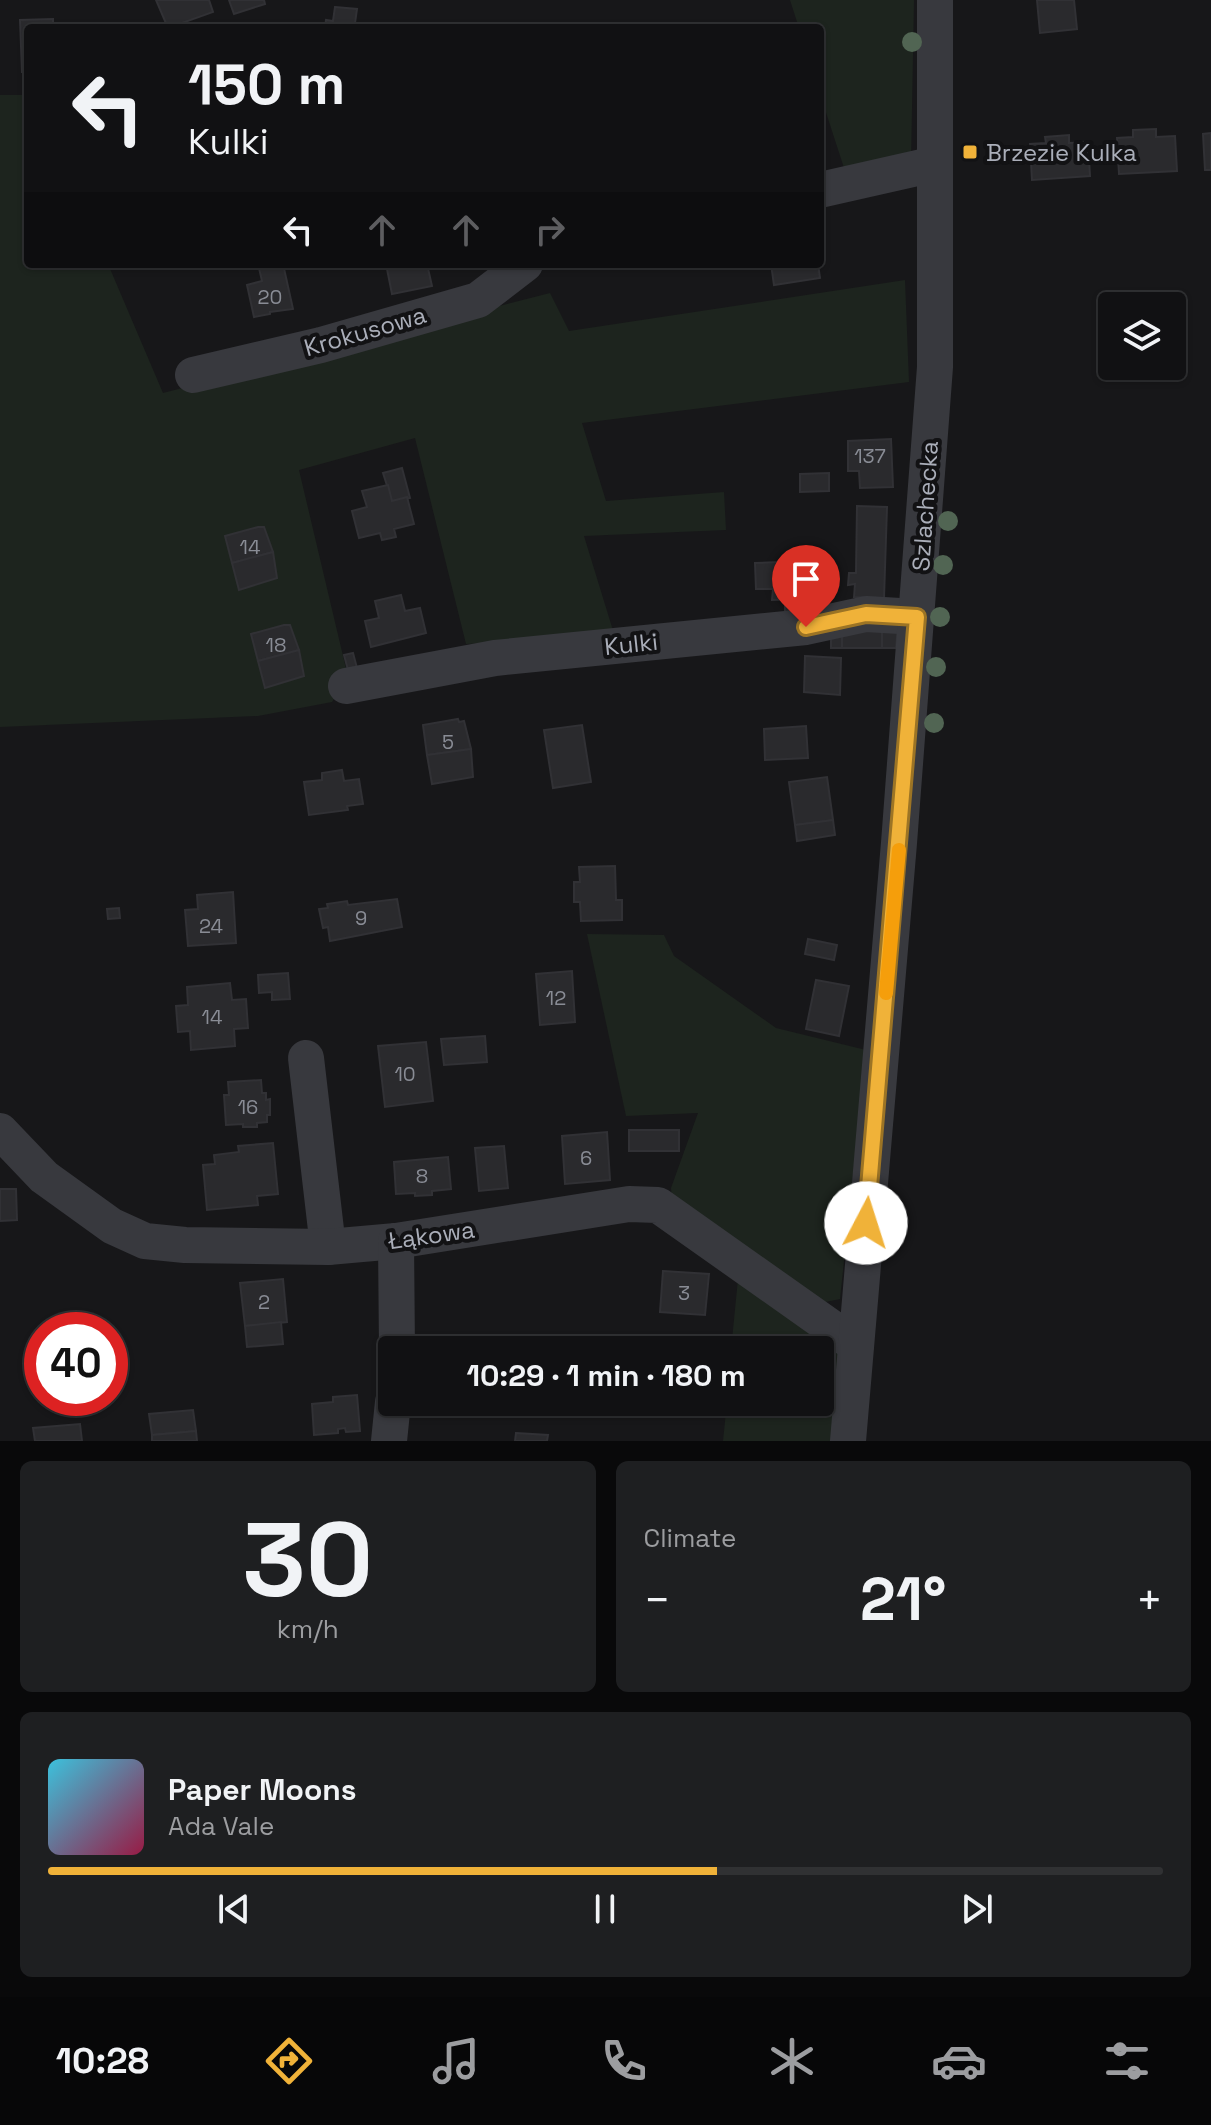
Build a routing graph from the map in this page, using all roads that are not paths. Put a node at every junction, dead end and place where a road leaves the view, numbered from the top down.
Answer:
1 (935, 0) edge
2 (935, 164) junction
3 (824, 189) edge
4 (520, 268) edge
5 (193, 375) dead end
6 (917, 617) junction
7 (346, 686) dead end
8 (306, 1058) dead end
9 (0, 1131) edge
10 (396, 1241) junction
11 (328, 1247) junction
12 (397, 1336) edge
13 (856, 1345) junction
14 (392, 1416) edge
15 (389, 1441) edge
16 (848, 1441) edge

1 - 2 street, Szlachecka
2 - 3 street
2 - 6 street, Szlachecka
4 - 5 street, Krokusowa
6 - 7 street, Kulki
6 - 13 street, Szlachecka
8 - 11 street
9 - 11 street, Łąkowa
10 - 11 street, Łąkowa
10 - 12 street
10 - 13 street, Łąkowa
13 - 16 street, Szlachecka
14 - 15 street

